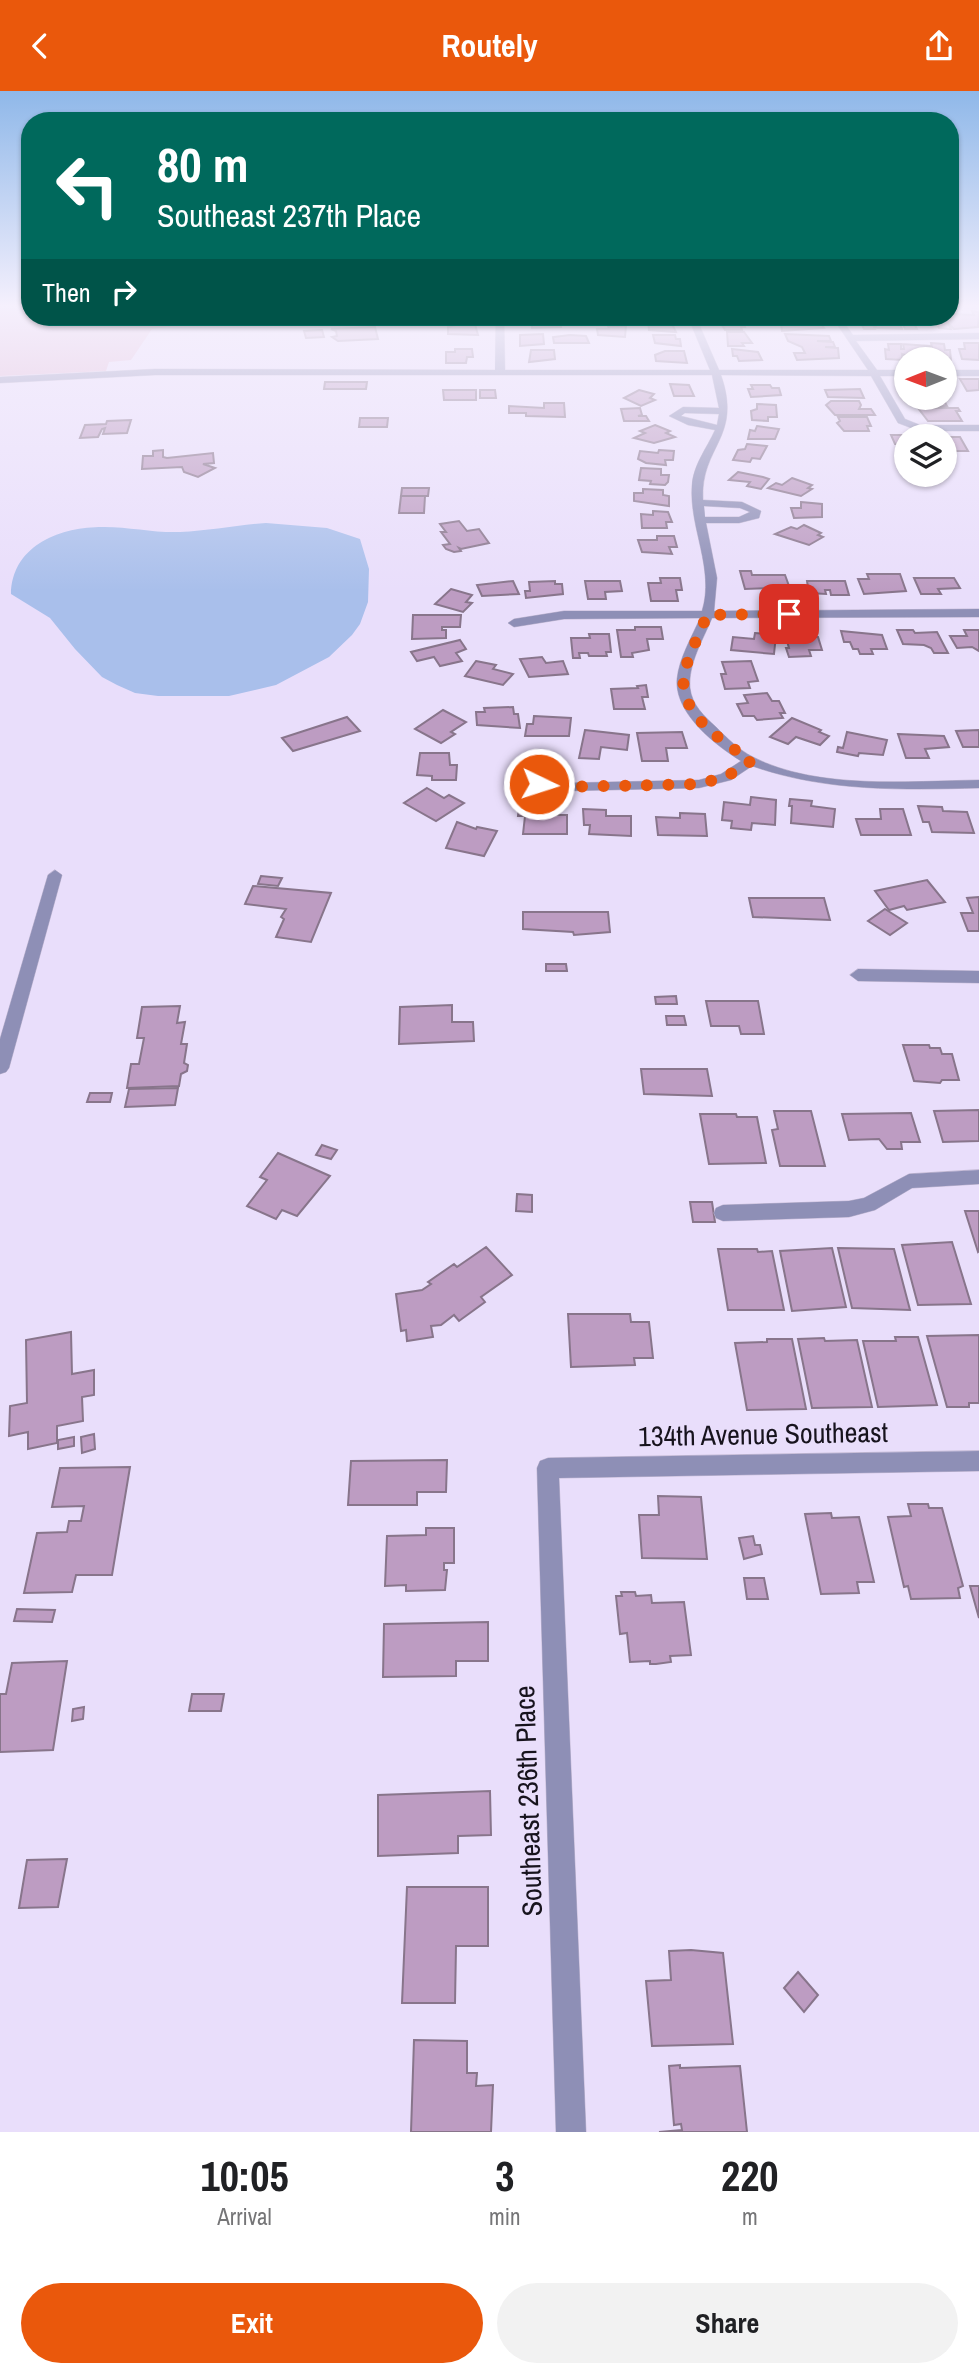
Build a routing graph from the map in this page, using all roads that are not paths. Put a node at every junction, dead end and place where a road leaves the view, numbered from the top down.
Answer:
1 (724, 400) edge
2 (889, 400) edge
3 (724, 411) junction
4 (720, 428) junction
5 (979, 428) edge
6 (698, 503) junction
7 (701, 520) junction
8 (979, 613) edge
9 (707, 615) junction
10 (514, 623) dead end
11 (751, 761) junction
12 (514, 781) dead end
13 (979, 784) edge
14 (55, 875) dead end
15 (859, 975) dead end
16 (979, 977) edge
17 (0, 1068) edge
18 (979, 1177) edge
19 (723, 1213) dead end
20 (979, 1461) edge
21 (548, 1468) joint
22 (571, 2132) edge

1 - 3 street
2 - 5 street
3 - 4 street
3 - 4 street
4 - 6 street
6 - 7 street
6 - 7 street
7 - 9 street
8 - 9 street
9 - 10 street
9 - 11 street
11 - 12 street
11 - 13 street
14 - 17 street
15 - 16 street
18 - 19 street
20 - 21 street, 134th Avenue Southeast
21 - 22 street, Southeast 236th Place

